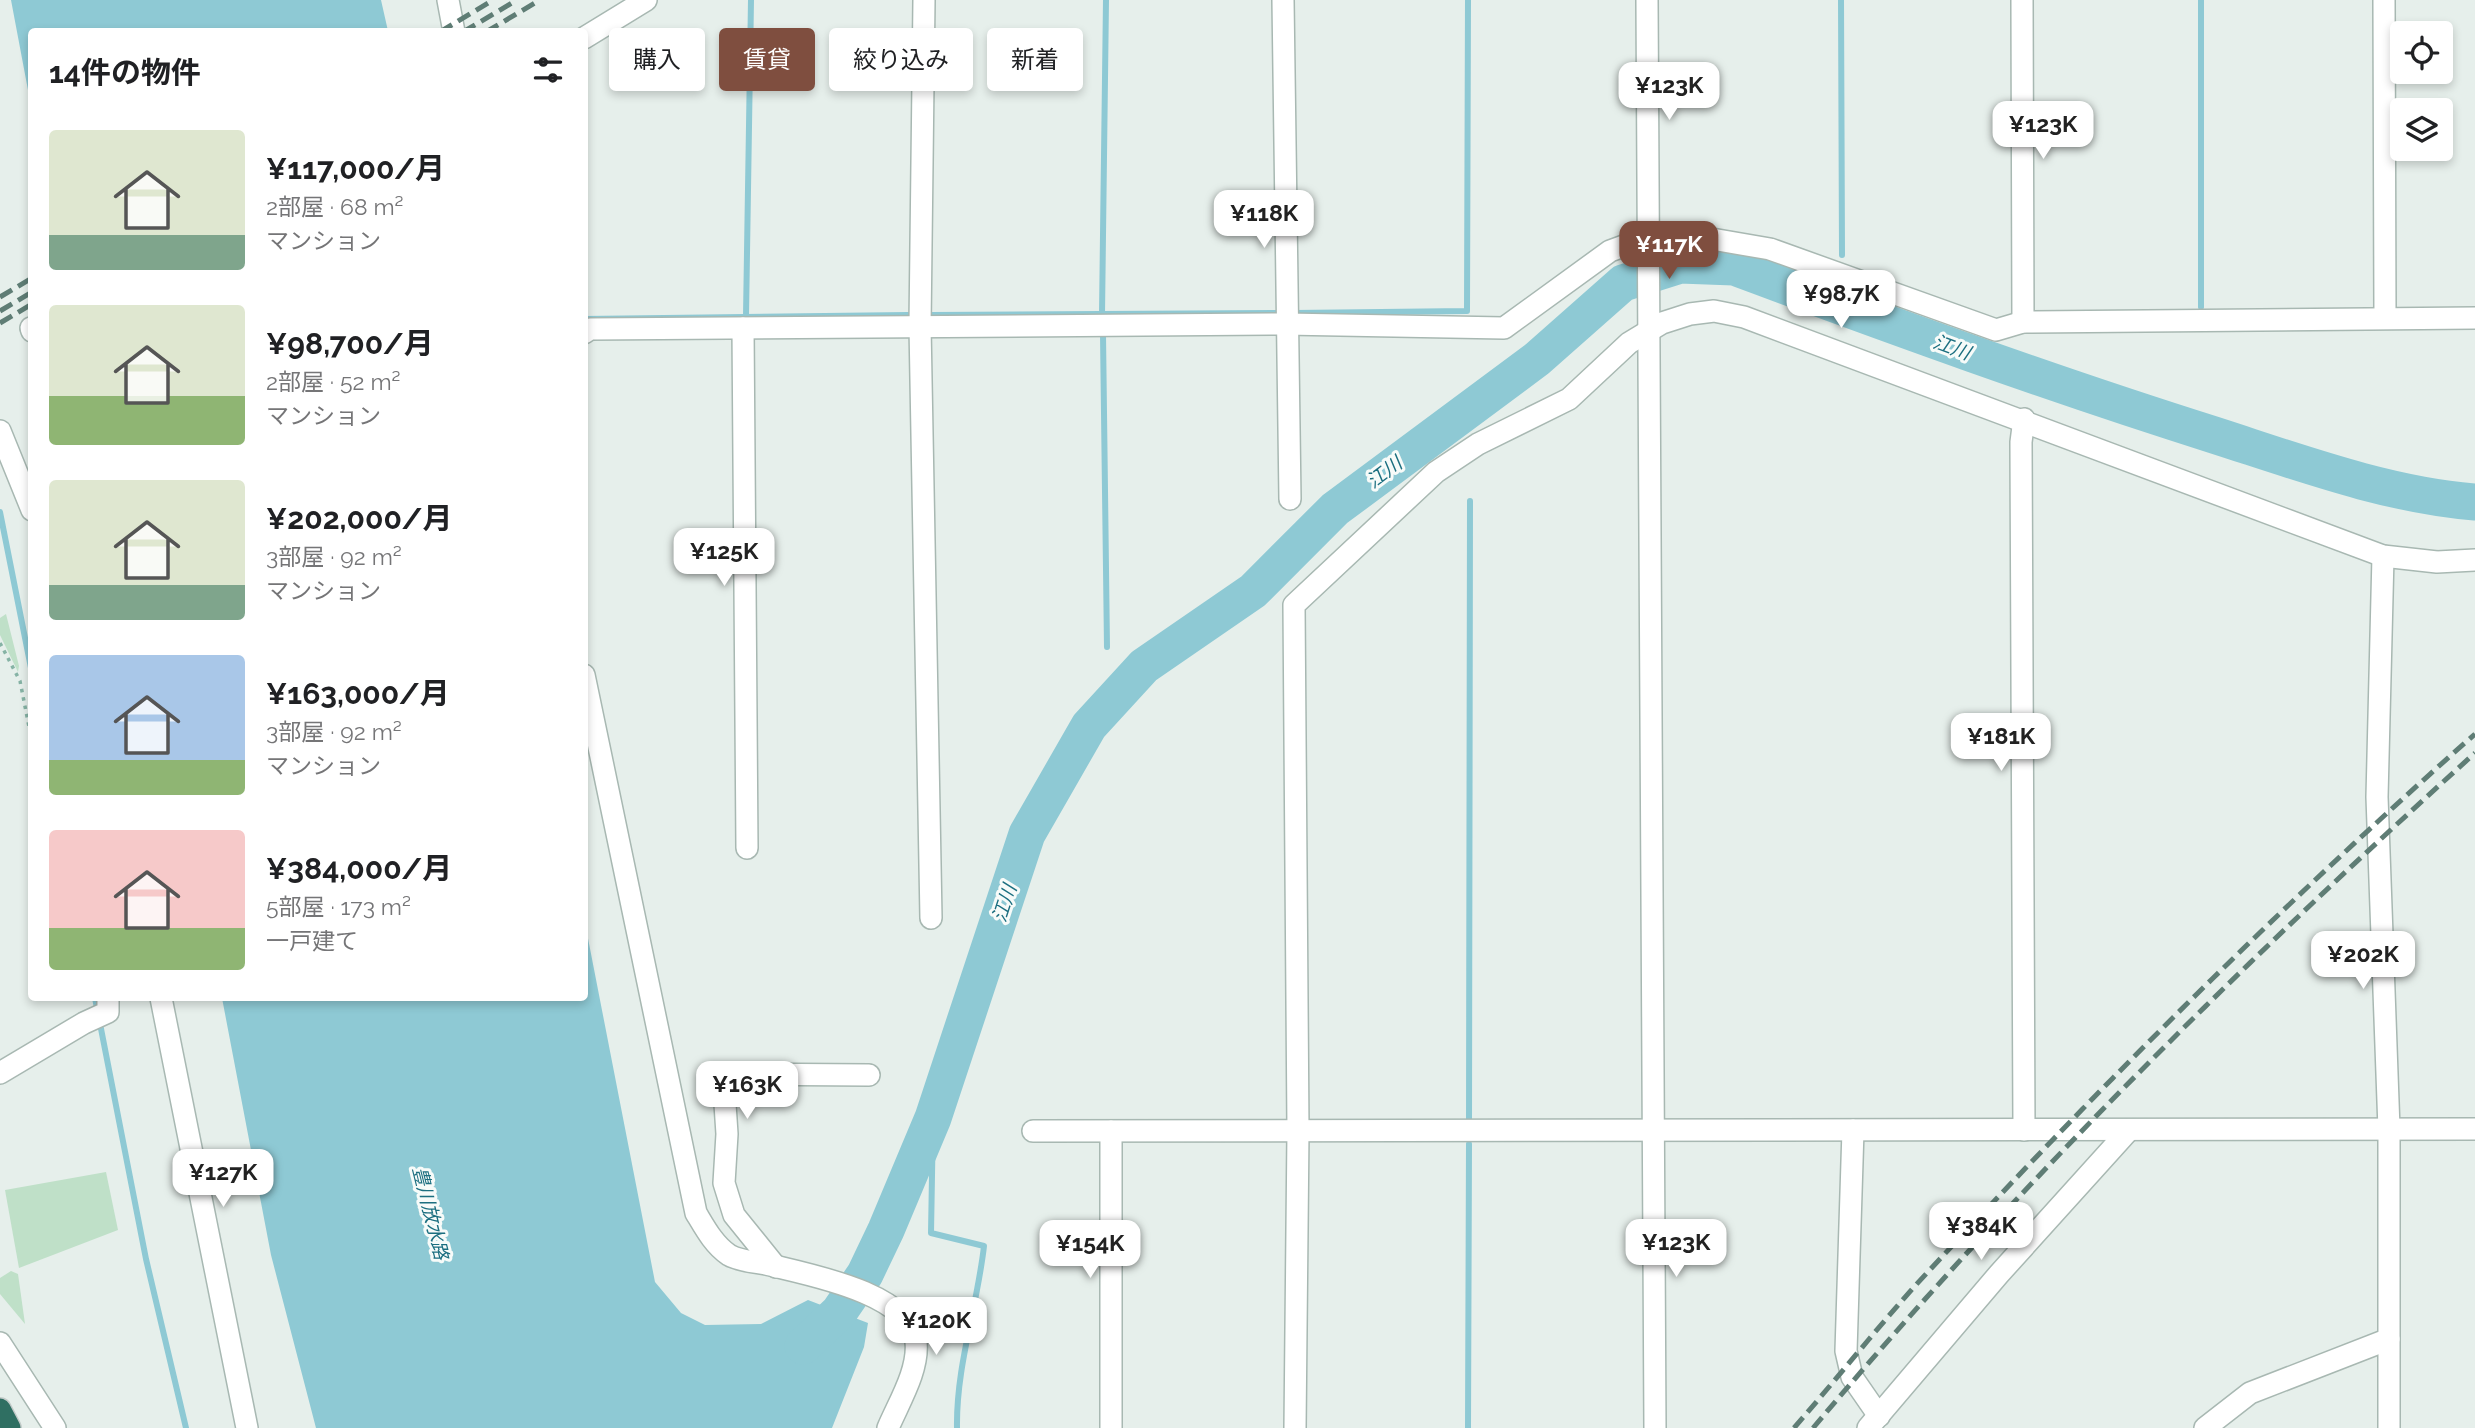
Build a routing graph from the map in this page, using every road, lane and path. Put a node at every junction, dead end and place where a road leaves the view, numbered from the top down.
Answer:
1 (448, 0) edge
2 (646, 0) edge
3 (924, 0) edge
4 (1283, 0) edge
5 (1647, 0) edge
6 (2022, 0) edge
7 (2384, 0) edge
8 (453, 28) edge
9 (588, 36) edge
10 (1648, 241) junction
11 (2385, 318) junction
12 (2475, 318) edge
13 (2022, 322) junction
14 (1285, 324) junction
15 (1649, 325) junction
16 (920, 326) junction
17 (743, 328) junction
18 (588, 330) edge
19 (2024, 419) junction
20 (0, 431) edge
21 (1290, 499) dead end
22 (28, 500) edge
23 (2383, 556) junction
24 (2475, 560) edge
25 (0, 643) edge
26 (588, 694) edge
27 (28, 722) edge
28 (747, 848) dead end
29 (931, 918) dead end
30 (108, 1001) edge
31 (162, 1001) edge
32 (0, 1073) edge
33 (869, 1075) dead end
34 (2389, 1129) junction
35 (2475, 1129) edge
36 (1655, 1130) junction
37 (1853, 1130) junction
38 (2024, 1130) junction
39 (2129, 1130) junction
40 (1033, 1131) dead end
41 (1111, 1131) junction
42 (1298, 1131) junction
43 (776, 1267) junction
44 (2389, 1339) junction
45 (0, 1343) edge
46 (0, 1409) edge
47 (1875, 1424) edge
48 (10, 1428) edge
49 (55, 1428) edge
50 (247, 1428) edge
51 (888, 1428) edge
52 (1111, 1428) edge
53 (1295, 1428) edge
54 (1655, 1428) edge
55 (2205, 1428) edge
56 (2389, 1428) edge

1 - 8 street
2 - 9 street
3 - 16 street
4 - 14 street
5 - 10 street
6 - 13 street
7 - 11 street
10 - 13 street
10 - 14 street
10 - 15 street
11 - 12 street
11 - 13 street
14 - 16 street
14 - 21 street
15 - 19 street
15 - 36 street
15 - 42 street
16 - 17 street
16 - 29 street
17 - 18 street
17 - 28 street
19 - 23 street
19 - 38 street
20 - 22 street
23 - 24 street
23 - 34 street
25 - 27 path
26 - 43 street
30 - 32 street
31 - 50 street
33 - 43 street
34 - 35 street
34 - 39 street
34 - 44 street
36 - 37 street
36 - 42 street
36 - 54 street
37 - 38 street
37 - 47 street
38 - 39 street
39 - 47 street
40 - 41 street
41 - 42 street
41 - 52 street
42 - 53 street
43 - 51 street
44 - 55 street
44 - 56 street
45 - 49 street
46 - 48 highway

